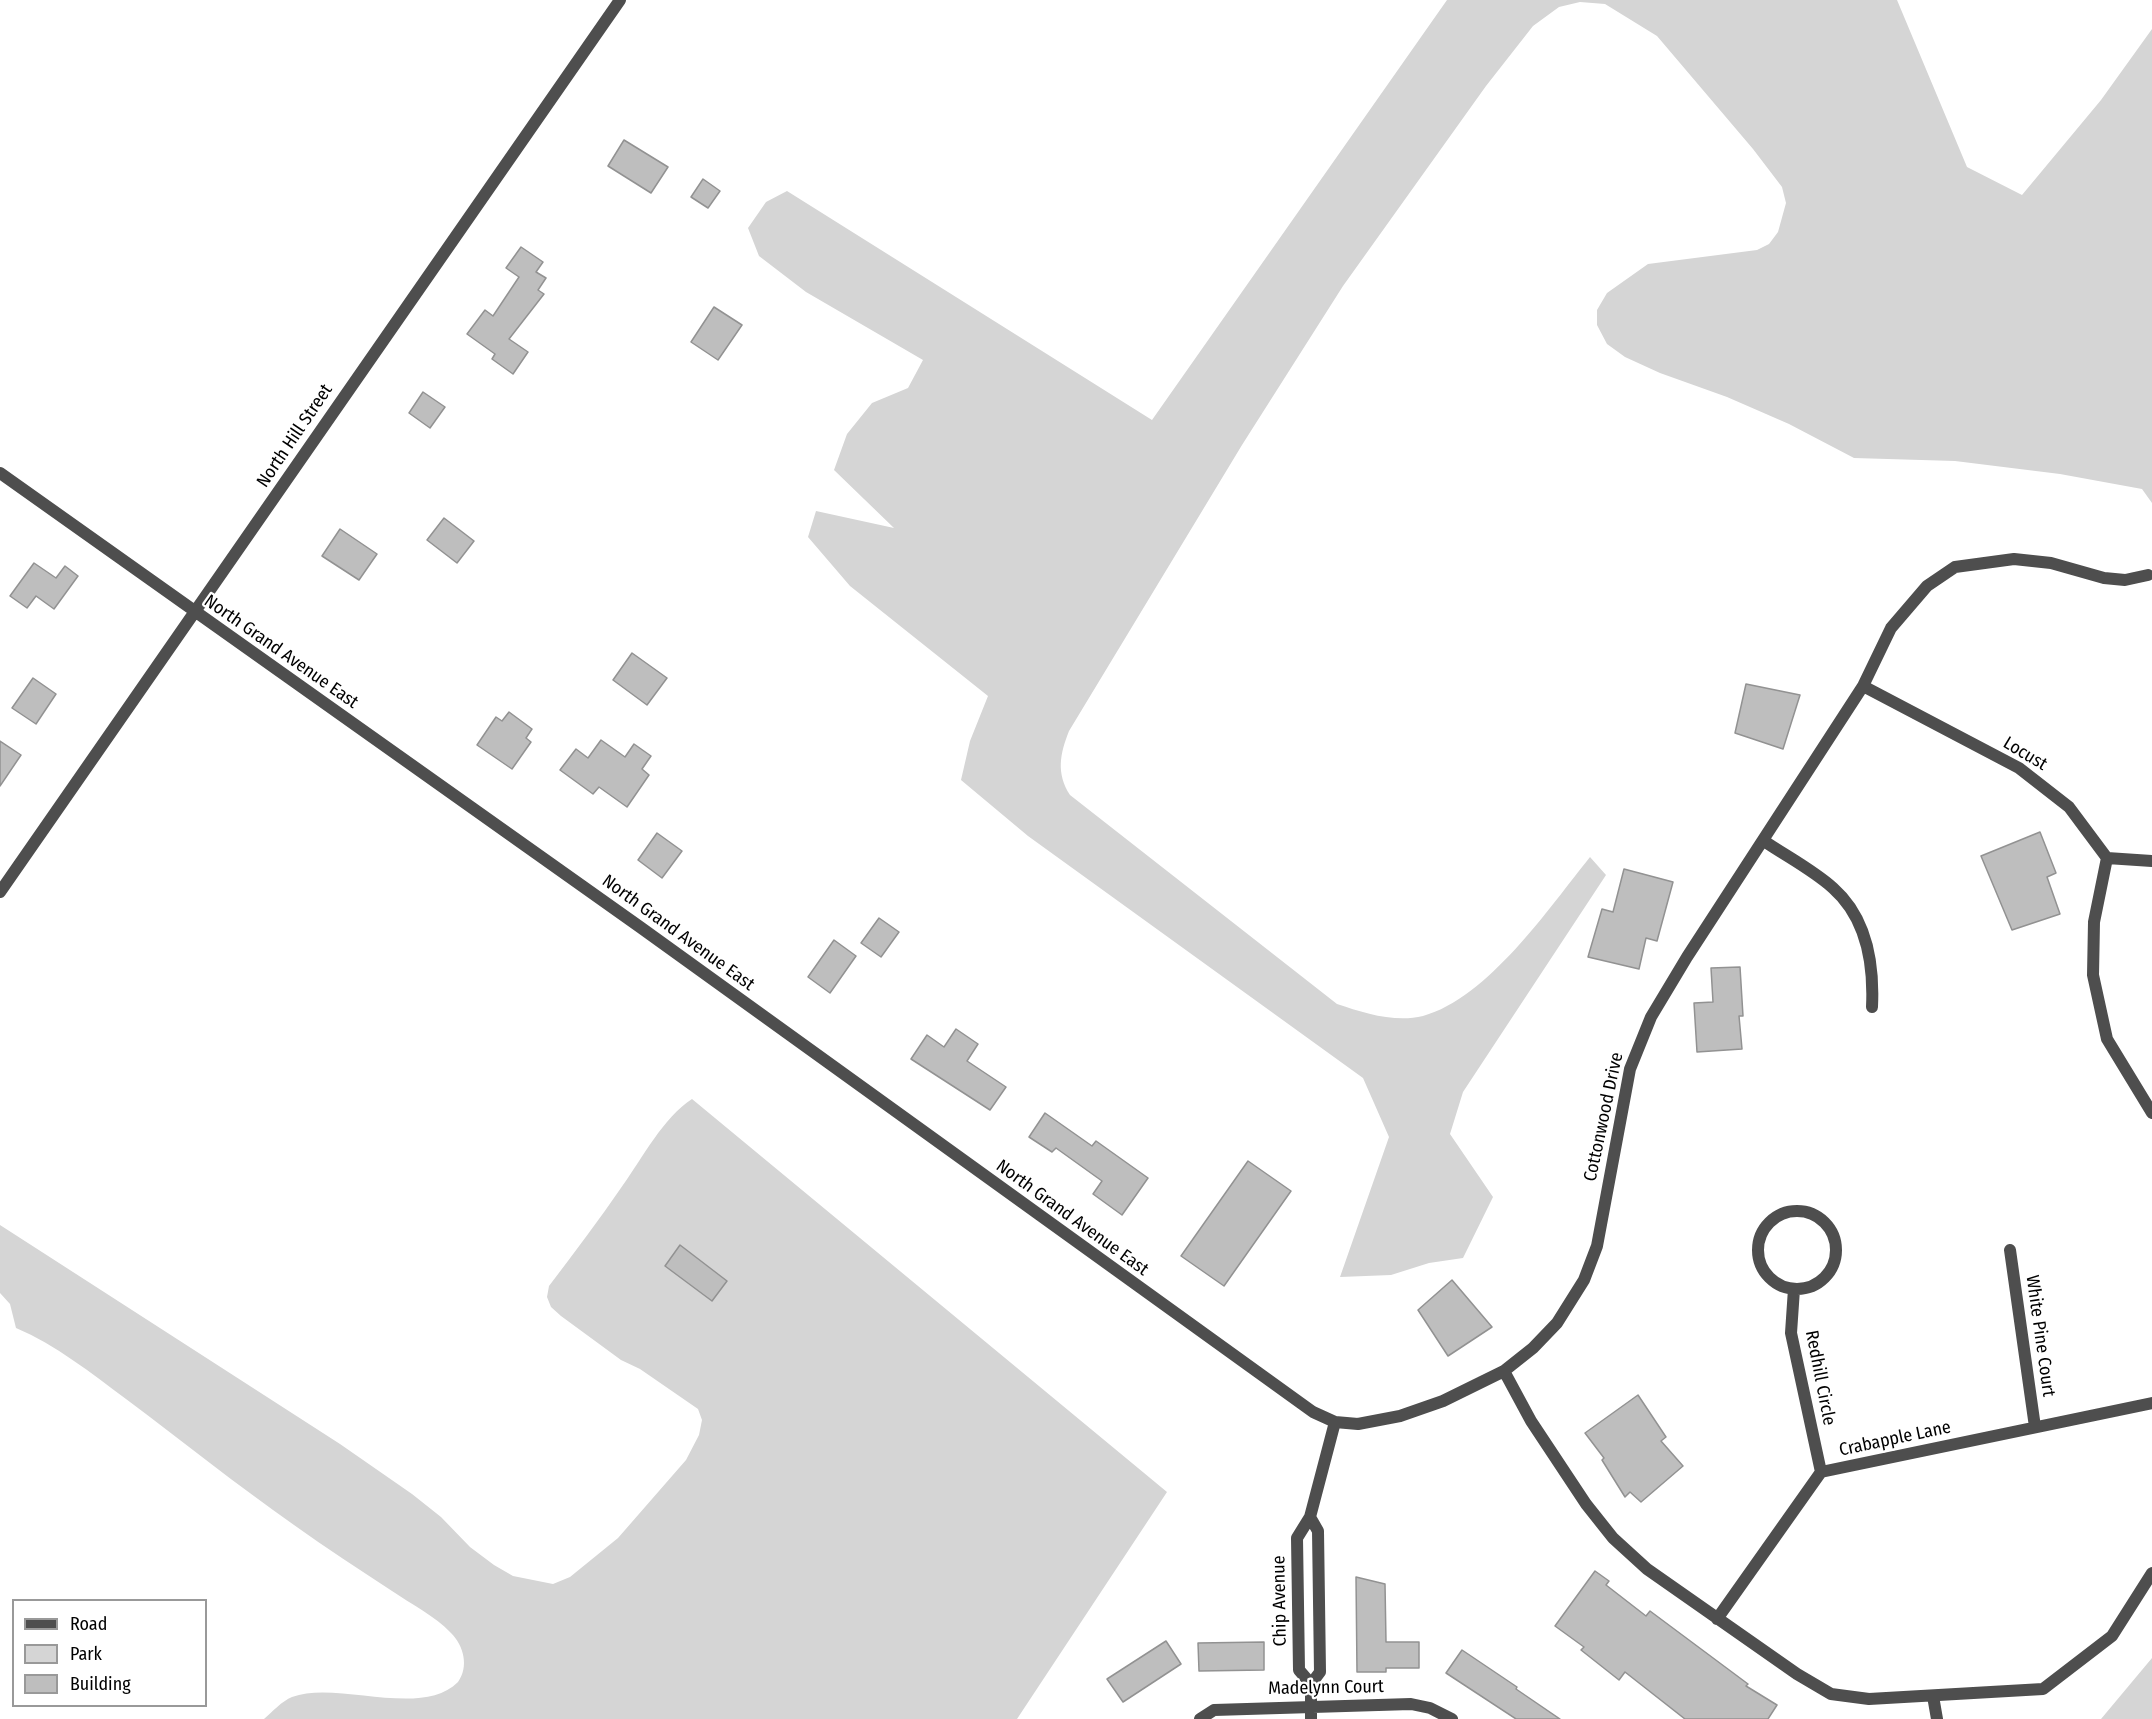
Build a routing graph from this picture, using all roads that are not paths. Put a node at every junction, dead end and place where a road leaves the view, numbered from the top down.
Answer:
1 (620, 0) edge
2 (0, 473) edge
3 (2148, 575) dead end
4 (195, 614) junction
5 (1863, 686) junction
6 (1764, 841) junction
7 (2107, 858) junction
8 (2152, 861) edge
9 (0, 892) edge
10 (1872, 1007) dead end
11 (2152, 1113) edge
12 (2010, 1250) dead end
13 (1794, 1289) junction
14 (1504, 1371) junction
15 (2152, 1403) edge
16 (1335, 1422) junction
17 (2035, 1427) junction
18 (1821, 1472) junction
19 (1310, 1517) junction
20 (2152, 1573) edge
21 (1717, 1619) junction
22 (1319, 1637) junction
23 (1299, 1638) junction
24 (1311, 1684) junction
25 (1933, 1696) junction
26 (1311, 1706) junction
27 (1200, 1719) edge
28 (1311, 1719) edge
29 (1452, 1719) edge
30 (1937, 1719) edge

1 - 4 street, North Hill Street
2 - 4 street, North Grand Avenue East
3 - 5 street, Cottonwood Drive
4 - 9 street, North Hill Street
4 - 16 street, North Grand Avenue East
5 - 6 street, Cottonwood Drive
5 - 7 street, Locust
6 - 10 street
6 - 14 street, Cottonwood Drive
7 - 8 street
7 - 11 street
12 - 17 street, White Pine Court
13 - 13 street
13 - 18 street, Redhill Circle
14 - 16 street, Cottonwood Drive
14 - 21 street
15 - 17 street, Crabapple Lane
16 - 19 street, Chip Avenue
17 - 18 street, Crabapple Lane
18 - 21 street, Crabapple Lane
19 - 22 street, Chip Avenue
19 - 23 street, Chip Avenue
20 - 25 street
21 - 25 street
22 - 23 street
22 - 24 street, Chip Avenue
23 - 24 street, Chip Avenue
24 - 26 street, Chip Avenue
25 - 30 street
26 - 27 street, Madelynn Court
26 - 28 street, Chip Avenue
26 - 29 street, Madelynn Court

